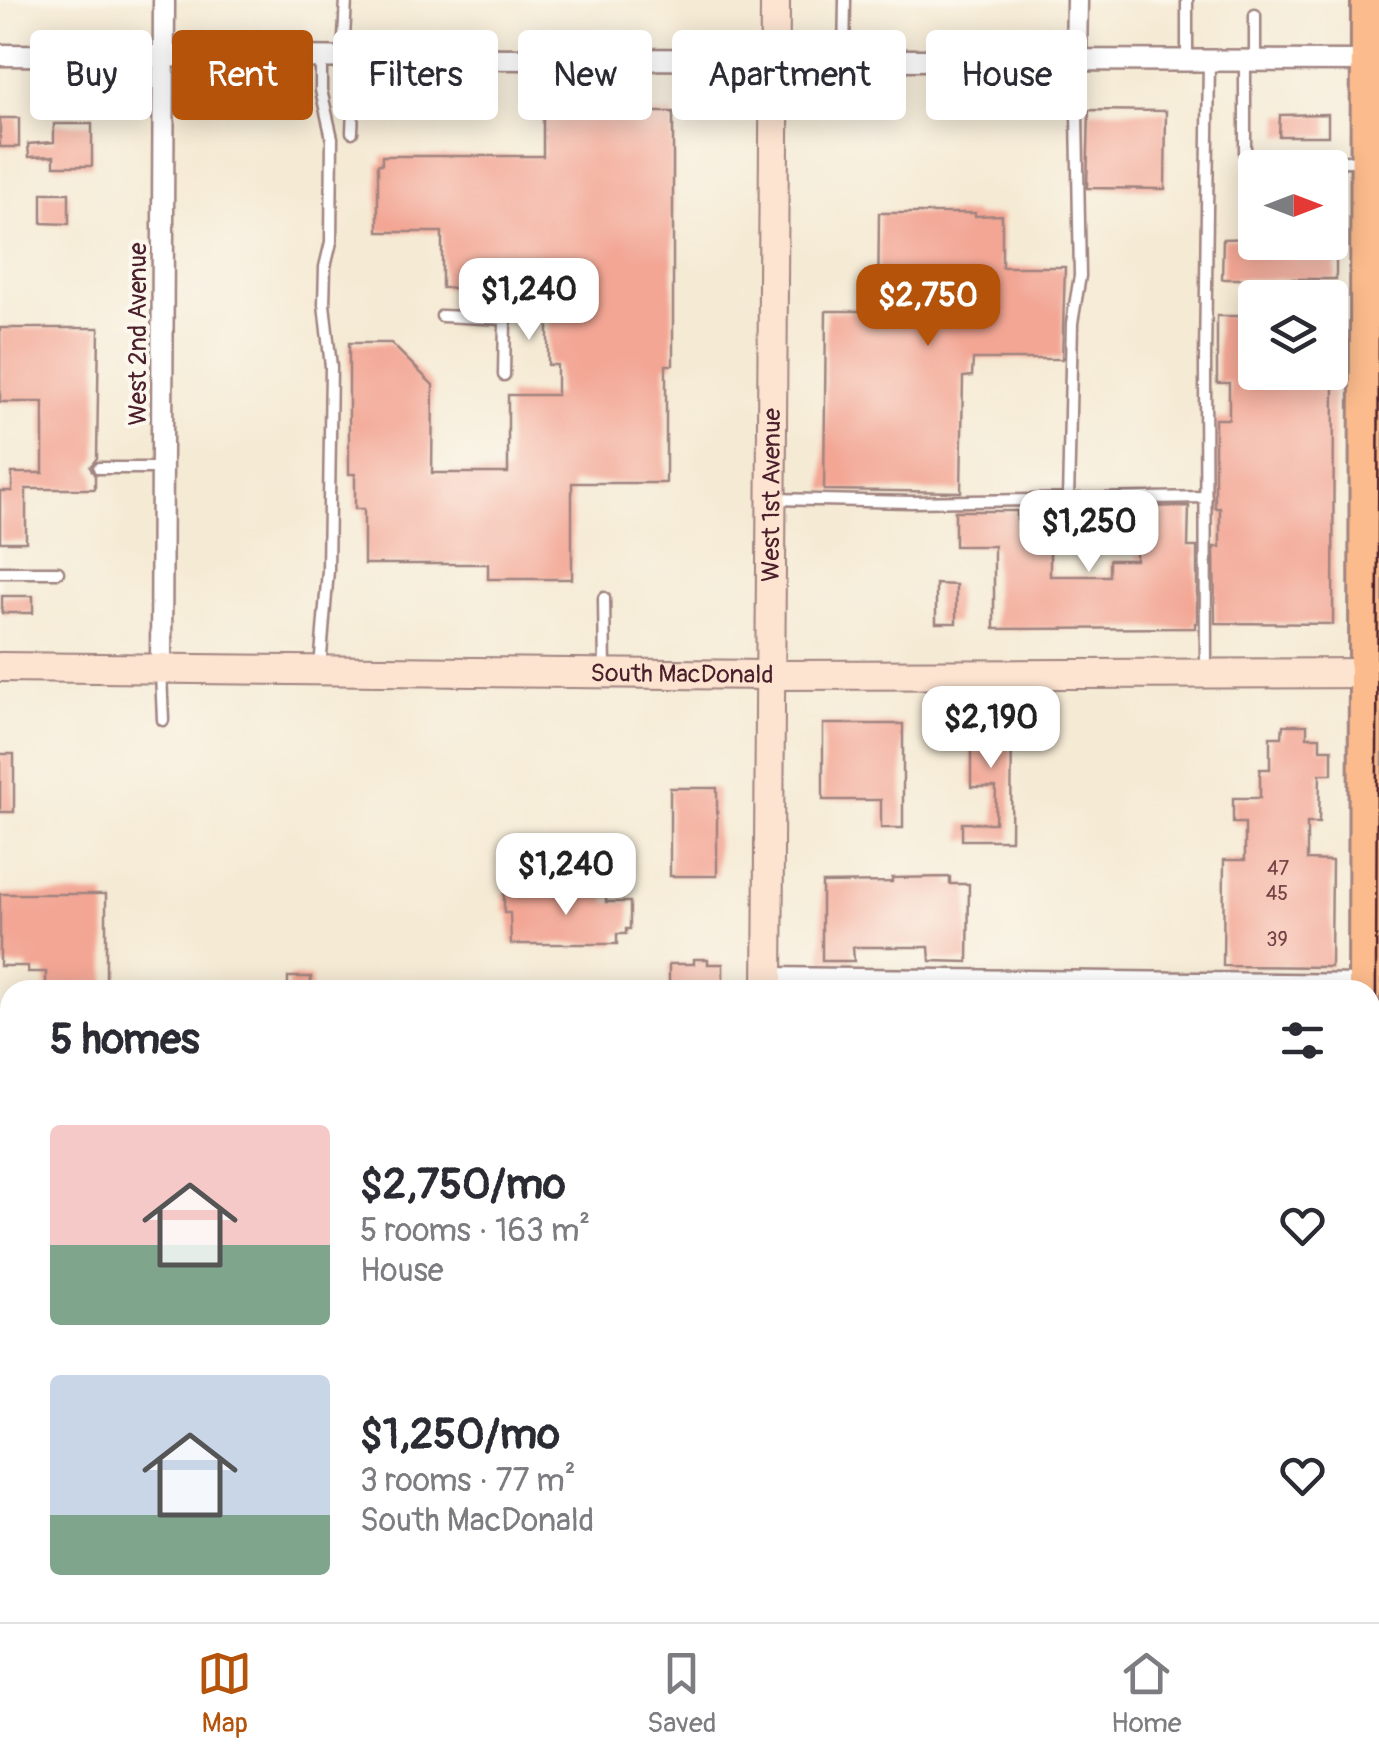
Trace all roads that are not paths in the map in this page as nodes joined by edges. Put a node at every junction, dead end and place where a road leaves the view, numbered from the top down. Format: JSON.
{"nodes":[{"id":1,"x":164,"y":0,"type":"edge"},
{"id":2,"x":346,"y":0,"type":"edge"},
{"id":3,"x":775,"y":0,"type":"edge"},
{"id":4,"x":844,"y":0,"type":"edge"},
{"id":5,"x":1077,"y":0,"type":"edge"},
{"id":6,"x":1187,"y":0,"type":"edge"},
{"id":7,"x":1368,"y":0,"type":"edge"},
{"id":8,"x":1255,"y":15,"type":"dead end"},
{"id":9,"x":348,"y":30,"type":"edge"},
{"id":10,"x":775,"y":30,"type":"edge"},
{"id":11,"x":844,"y":30,"type":"edge"},
{"id":12,"x":1076,"y":30,"type":"edge"},
{"id":13,"x":0,"y":55,"type":"edge"},
{"id":14,"x":164,"y":56,"type":"junction"},
{"id":15,"x":321,"y":57,"type":"junction"},
{"id":16,"x":333,"y":57,"type":"edge"},
{"id":17,"x":498,"y":58,"type":"edge"},
{"id":18,"x":672,"y":59,"type":"edge"},
{"id":19,"x":1087,"y":60,"type":"edge"},
{"id":20,"x":1186,"y":60,"type":"junction"},
{"id":21,"x":1209,"y":60,"type":"junction"},
{"id":22,"x":1250,"y":60,"type":"junction"},
{"id":23,"x":1373,"y":61,"type":"edge"},
{"id":24,"x":352,"y":120,"type":"edge"},
{"id":25,"x":774,"y":120,"type":"edge"},
{"id":26,"x":1077,"y":120,"type":"edge"},
{"id":27,"x":352,"y":132,"type":"dead end"},
{"id":28,"x":1367,"y":162,"type":"junction"},
{"id":29,"x":442,"y":316,"type":"dead end"},
{"id":30,"x":504,"y":375,"type":"dead end"},
{"id":31,"x":99,"y":468,"type":"dead end"},
{"id":32,"x":162,"y":468,"type":"junction"},
{"id":33,"x":1206,"y":497,"type":"junction"},
{"id":34,"x":770,"y":498,"type":"junction"},
{"id":35,"x":1068,"y":501,"type":"junction"},
{"id":36,"x":0,"y":572,"type":"edge"},
{"id":37,"x":58,"y":572,"type":"dead end"},
{"id":38,"x":604,"y":598,"type":"dead end"},
{"id":39,"x":0,"y":667,"type":"edge"},
{"id":40,"x":161,"y":667,"type":"junction"},
{"id":41,"x":320,"y":670,"type":"junction"},
{"id":42,"x":605,"y":673,"type":"junction"},
{"id":43,"x":1206,"y":674,"type":"junction"},
{"id":44,"x":1373,"y":674,"type":"edge"},
{"id":45,"x":769,"y":675,"type":"junction"},
{"id":46,"x":163,"y":720,"type":"dead end"},
{"id":47,"x":768,"y":980,"type":"edge"},
{"id":48,"x":1365,"y":980,"type":"edge"}],
"edges":[{"from":1,"to":14,"type":"street","name":"West 2nd Avenue"},
{"from":2,"to":9,"type":"lane"},
{"from":3,"to":10,"type":"street","name":"West 1st Avenue"},
{"from":4,"to":11,"type":"lane"},
{"from":5,"to":12,"type":"street"},
{"from":6,"to":20,"type":"lane"},
{"from":7,"to":23,"type":"main road"},
{"from":8,"to":22,"type":"lane"},
{"from":13,"to":14,"type":"street"},
{"from":14,"to":15,"type":"street"},
{"from":14,"to":32,"type":"street","name":"West 2nd Avenue"},
{"from":15,"to":16,"type":"street"},
{"from":15,"to":41,"type":"lane"},
{"from":17,"to":18,"type":"street"},
{"from":19,"to":20,"type":"street"},
{"from":20,"to":21,"type":"street"},
{"from":21,"to":22,"type":"street"},
{"from":21,"to":33,"type":"lane"},
{"from":22,"to":23,"type":"street"},
{"from":22,"to":28,"type":"lane"},
{"from":23,"to":28,"type":"main road"},
{"from":24,"to":27,"type":"lane"},
{"from":25,"to":34,"type":"street","name":"West 1st Avenue"},
{"from":26,"to":35,"type":"lane"},
{"from":28,"to":44,"type":"main road"},
{"from":29,"to":30,"type":"lane"},
{"from":31,"to":32,"type":"lane"},
{"from":32,"to":40,"type":"street","name":"West 2nd Avenue"},
{"from":33,"to":35,"type":"lane"},
{"from":33,"to":43,"type":"lane"},
{"from":34,"to":35,"type":"lane"},
{"from":34,"to":45,"type":"street","name":"West 1st Avenue"},
{"from":36,"to":37,"type":"lane"},
{"from":38,"to":42,"type":"lane"},
{"from":39,"to":40,"type":"street","name":"South MacDonald"},
{"from":40,"to":41,"type":"street","name":"South MacDonald"},
{"from":40,"to":46,"type":"lane"},
{"from":41,"to":42,"type":"street","name":"South MacDonald"},
{"from":42,"to":45,"type":"street","name":"South MacDonald"},
{"from":43,"to":44,"type":"street","name":"South MacDonald"},
{"from":43,"to":45,"type":"street","name":"South MacDonald"},
{"from":44,"to":48,"type":"main road"},
{"from":45,"to":47,"type":"street","name":"West 1st Avenue"}]}
